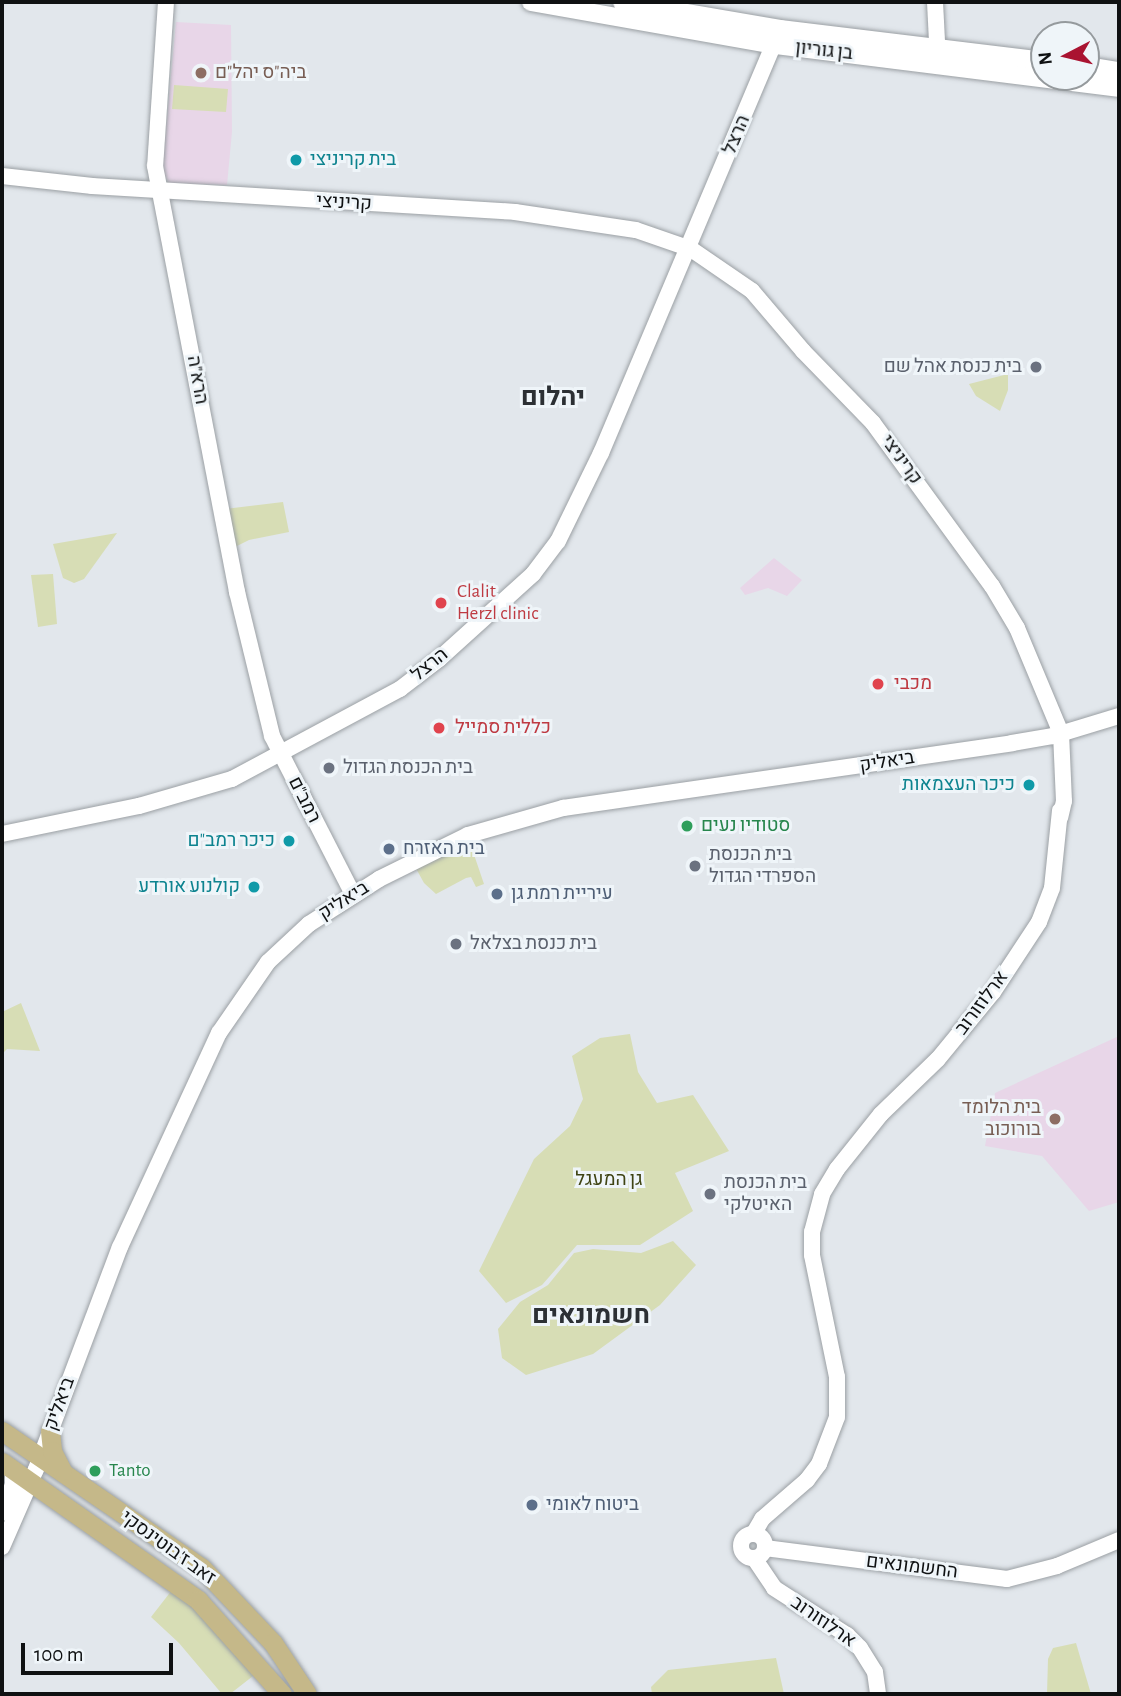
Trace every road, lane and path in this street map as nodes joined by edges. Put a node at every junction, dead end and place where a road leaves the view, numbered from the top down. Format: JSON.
{"nodes":[{"id":1,"x":166,"y":2,"type":"edge"},
{"id":2,"x":531,"y":2,"type":"edge"},
{"id":3,"x":622,"y":2,"type":"edge"},
{"id":4,"x":935,"y":2,"type":"edge"},
{"id":5,"x":778,"y":37,"type":"junction"},
{"id":6,"x":938,"y":55,"type":"junction"},
{"id":7,"x":1030,"y":60,"type":"edge"},
{"id":8,"x":1100,"y":68,"type":"edge"},
{"id":9,"x":1119,"y":71,"type":"edge"},
{"id":10,"x":1119,"y":88,"type":"edge"},
{"id":11,"x":2,"y":176,"type":"edge"},
{"id":12,"x":161,"y":190,"type":"junction"},
{"id":13,"x":689,"y":248,"type":"junction"},
{"id":14,"x":1119,"y":709,"type":"edge"},
{"id":15,"x":1119,"y":716,"type":"edge"},
{"id":16,"x":1057,"y":735,"type":"junction"},
{"id":17,"x":272,"y":757,"type":"junction"},
{"id":18,"x":2,"y":834,"type":"edge"},
{"id":19,"x":349,"y":896,"type":"junction"},
{"id":20,"x":2,"y":1431,"type":"edge"},
{"id":21,"x":50,"y":1431,"type":"junction"},
{"id":22,"x":40,"y":1458,"type":"junction"},
{"id":23,"x":7,"y":1465,"type":"edge"},
{"id":24,"x":67,"y":1477,"type":"junction"},
{"id":25,"x":30,"y":1482,"type":"junction"},
{"id":26,"x":2,"y":1513,"type":"edge"},
{"id":27,"x":754,"y":1533,"type":"junction"},
{"id":28,"x":1119,"y":1540,"type":"edge"},
{"id":29,"x":2,"y":1547,"type":"edge"},
{"id":30,"x":759,"y":1553,"type":"junction"},
{"id":31,"x":282,"y":1694,"type":"edge"},
{"id":32,"x":307,"y":1694,"type":"edge"},
{"id":33,"x":878,"y":1694,"type":"edge"}],
"edges":[{"from":1,"to":12,"type":"street","name":"הרא\"ה"},
{"from":2,"to":5,"type":"main road","name":"בן גוריון"},
{"from":3,"to":5,"type":"main road","name":"בן גוריון"},
{"from":4,"to":6,"type":"street"},
{"from":5,"to":6,"type":"main road","name":"בן גוריון"},
{"from":5,"to":13,"type":"street","name":"הרצל"},
{"from":6,"to":7,"type":"main road","name":"בן גוריון"},
{"from":6,"to":10,"type":"main road","name":"בן גוריון"},
{"from":8,"to":9,"type":"main road"},
{"from":11,"to":12,"type":"street","name":"קריניצי"},
{"from":12,"to":13,"type":"street","name":"קריניצי"},
{"from":12,"to":17,"type":"street","name":"הרא\"ה"},
{"from":13,"to":16,"type":"street","name":"קריניצי"},
{"from":13,"to":17,"type":"street","name":"הרצל"},
{"from":14,"to":16,"type":"street","name":"ביאליק"},
{"from":15,"to":16,"type":"street","name":"ביאליק"},
{"from":16,"to":19,"type":"street","name":"ביאליק"},
{"from":16,"to":27,"type":"street","name":"ארלוזורוב"},
{"from":17,"to":18,"type":"street","name":"הרצל"},
{"from":17,"to":19,"type":"street","name":"רמב\"ם"},
{"from":19,"to":21,"type":"street","name":"ביאליק"},
{"from":20,"to":22,"type":"main road","name":"זאב ז'בוטינסקי"},
{"from":21,"to":22,"type":"street","name":"ביאליק"},
{"from":21,"to":24,"type":"main road"},
{"from":22,"to":24,"type":"main road","name":"זאב ז'בוטינסקי"},
{"from":22,"to":25,"type":"street","name":"ביאליק"},
{"from":23,"to":25,"type":"main road","name":"זאב ז'בוטינסקי"},
{"from":23,"to":26,"type":"street"},
{"from":24,"to":32,"type":"main road","name":"זאב ז'בוטינסקי"},
{"from":25,"to":29,"type":"street","name":"ביאליק"},
{"from":25,"to":31,"type":"main road","name":"זאב ז'בוטינסקי"},
{"from":27,"to":30,"type":"street"},
{"from":27,"to":30,"type":"street"},
{"from":28,"to":30,"type":"street","name":"החשמונאים"},
{"from":30,"to":33,"type":"street","name":"ארלוזורוב"}]}
